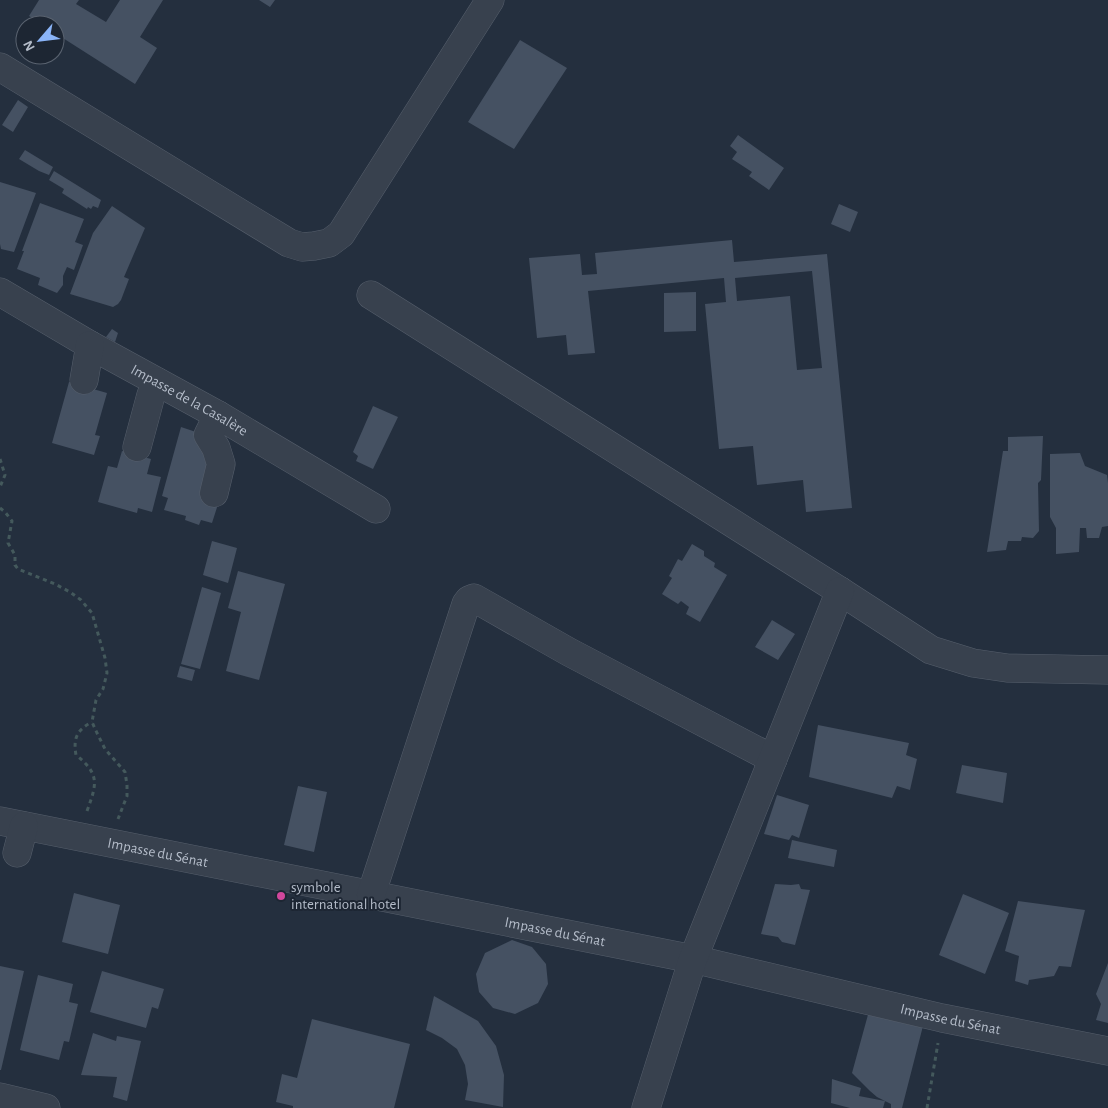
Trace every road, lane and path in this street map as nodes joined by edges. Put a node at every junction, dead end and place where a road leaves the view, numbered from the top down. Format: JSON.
{"nodes":[{"id":1,"x":490,"y":0,"type":"edge"},
{"id":2,"x":0,"y":67,"type":"edge"},
{"id":3,"x":0,"y":292,"type":"edge"},
{"id":4,"x":371,"y":295,"type":"dead end"},
{"id":5,"x":90,"y":345,"type":"junction"},
{"id":6,"x":84,"y":380,"type":"dead end"},
{"id":7,"x":157,"y":382,"type":"junction"},
{"id":8,"x":218,"y":415,"type":"junction"},
{"id":9,"x":137,"y":448,"type":"dead end"},
{"id":10,"x":0,"y":459,"type":"edge"},
{"id":11,"x":0,"y":487,"type":"edge"},
{"id":12,"x":214,"y":493,"type":"dead end"},
{"id":13,"x":0,"y":508,"type":"edge"},
{"id":14,"x":376,"y":509,"type":"dead end"},
{"id":15,"x":840,"y":590,"type":"junction"},
{"id":16,"x":1108,"y":670,"type":"edge"},
{"id":17,"x":92,"y":722,"type":"junction"},
{"id":18,"x":773,"y":759,"type":"junction"},
{"id":19,"x":12,"y":824,"type":"edge"},
{"id":20,"x":74,"y":836,"type":"junction"},
{"id":21,"x":110,"y":843,"type":"junction"},
{"id":22,"x":17,"y":853,"type":"dead end"},
{"id":23,"x":371,"y":895,"type":"junction"},
{"id":24,"x":693,"y":959,"type":"junction"},
{"id":25,"x":942,"y":1018,"type":"junction"},
{"id":26,"x":1108,"y":1051,"type":"edge"},
{"id":27,"x":0,"y":1097,"type":"edge"},
{"id":28,"x":46,"y":1108,"type":"edge"},
{"id":29,"x":646,"y":1108,"type":"edge"},
{"id":30,"x":928,"y":1108,"type":"edge"}],
"edges":[{"from":1,"to":2,"type":"street"},
{"from":3,"to":5,"type":"street","name":"Impasse de la Casalère"},
{"from":4,"to":15,"type":"street"},
{"from":5,"to":6,"type":"street"},
{"from":5,"to":7,"type":"street","name":"Impasse de la Casalère"},
{"from":7,"to":8,"type":"street","name":"Impasse de la Casalère"},
{"from":7,"to":9,"type":"street"},
{"from":8,"to":12,"type":"street"},
{"from":8,"to":14,"type":"street","name":"Impasse de la Casalère"},
{"from":10,"to":11,"type":"path"},
{"from":13,"to":17,"type":"path"},
{"from":15,"to":16,"type":"street"},
{"from":15,"to":18,"type":"street"},
{"from":17,"to":20,"type":"path"},
{"from":17,"to":21,"type":"path"},
{"from":18,"to":23,"type":"street"},
{"from":18,"to":24,"type":"street"},
{"from":19,"to":20,"type":"street","name":"Impasse du Sénat"},
{"from":19,"to":22,"type":"street"},
{"from":20,"to":21,"type":"street","name":"Impasse du Sénat"},
{"from":21,"to":23,"type":"street","name":"Impasse du Sénat"},
{"from":23,"to":24,"type":"street","name":"Impasse du Sénat"},
{"from":24,"to":25,"type":"street","name":"Impasse du Sénat"},
{"from":24,"to":29,"type":"street"},
{"from":25,"to":26,"type":"street","name":"Impasse du Sénat"},
{"from":25,"to":30,"type":"path"},
{"from":27,"to":28,"type":"street"}]}
